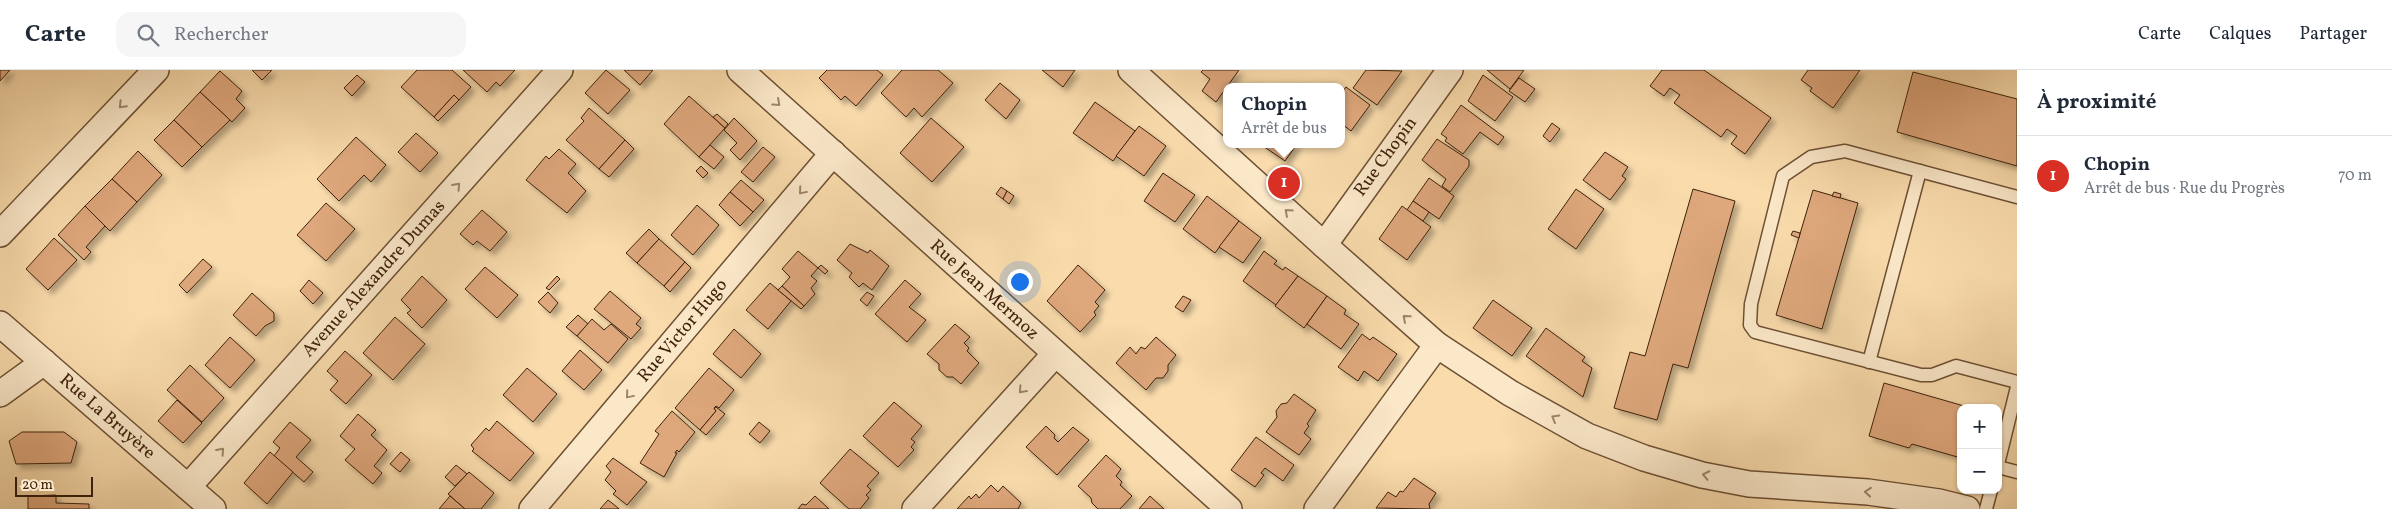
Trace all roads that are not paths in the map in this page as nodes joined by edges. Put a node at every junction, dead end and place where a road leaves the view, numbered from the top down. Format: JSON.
{"nodes":[{"id":1,"x":156,"y":70,"type":"edge"},
{"id":2,"x":560,"y":70,"type":"edge"},
{"id":3,"x":740,"y":70,"type":"edge"},
{"id":4,"x":1450,"y":70,"type":"edge"},
{"id":5,"x":1147,"y":75,"type":"edge"},
{"id":6,"x":1223,"y":148,"type":"edge"},
{"id":7,"x":1223,"y":148,"type":"edge"},
{"id":8,"x":833,"y":154,"type":"junction"},
{"id":9,"x":1920,"y":171,"type":"junction"},
{"id":10,"x":2017,"y":198,"type":"edge"},
{"id":11,"x":0,"y":234,"type":"edge"},
{"id":12,"x":1324,"y":245,"type":"junction"},
{"id":13,"x":0,"y":324,"type":"edge"},
{"id":14,"x":1438,"y":345,"type":"junction"},
{"id":15,"x":1055,"y":354,"type":"junction"},
{"id":16,"x":44,"y":362,"type":"junction"},
{"id":17,"x":1869,"y":362,"type":"junction"},
{"id":18,"x":2017,"y":382,"type":"edge"},
{"id":19,"x":2017,"y":387,"type":"edge"},
{"id":20,"x":0,"y":394,"type":"edge"},
{"id":21,"x":2002,"y":449,"type":"edge"},
{"id":22,"x":2002,"y":466,"type":"edge"},
{"id":23,"x":2017,"y":472,"type":"edge"},
{"id":24,"x":188,"y":487,"type":"junction"},
{"id":25,"x":1990,"y":494,"type":"edge"},
{"id":26,"x":213,"y":509,"type":"edge"},
{"id":27,"x":532,"y":509,"type":"edge"},
{"id":28,"x":914,"y":509,"type":"edge"},
{"id":29,"x":1230,"y":509,"type":"edge"},
{"id":30,"x":1316,"y":509,"type":"edge"},
{"id":31,"x":1967,"y":509,"type":"edge"},
{"id":32,"x":1986,"y":509,"type":"edge"}],
"edges":[{"from":1,"to":11,"type":"street","one_way":true},
{"from":24,"to":2,"type":"street","name":"Avenue Alexandre Dumas","one_way":true},
{"from":3,"to":8,"type":"street","name":"Rue Jean Mermoz","one_way":true},
{"from":4,"to":12,"type":"street","name":"Rue Chopin"},
{"from":7,"to":5,"type":"street","one_way":true},
{"from":12,"to":6,"type":"street","one_way":true},
{"from":8,"to":15,"type":"street","name":"Rue Jean Mermoz"},
{"from":8,"to":27,"type":"street","name":"Rue Victor Hugo","one_way":true},
{"from":9,"to":10,"type":"lane"},
{"from":9,"to":17,"type":"lane"},
{"from":9,"to":17,"type":"lane"},
{"from":14,"to":12,"type":"street","one_way":true},
{"from":13,"to":16,"type":"street","name":"Rue La Bruyère"},
{"from":14,"to":30,"type":"street"},
{"from":31,"to":14,"type":"street","one_way":true},
{"from":15,"to":28,"type":"street","one_way":true},
{"from":15,"to":29,"type":"street","name":"Rue Jean Mermoz"},
{"from":16,"to":20,"type":"street"},
{"from":16,"to":24,"type":"street","name":"Rue La Bruyère"},
{"from":17,"to":18,"type":"lane"},
{"from":19,"to":21,"type":"lane"},
{"from":22,"to":23,"type":"lane"},
{"from":24,"to":26,"type":"street","name":"Rue La Bruyère"},
{"from":25,"to":32,"type":"lane"}]}
